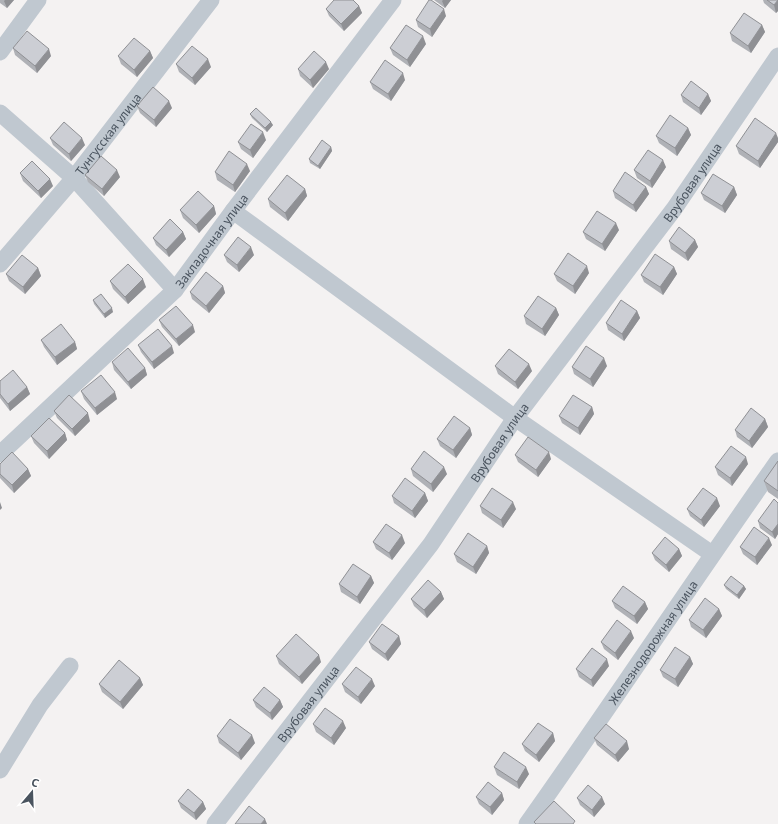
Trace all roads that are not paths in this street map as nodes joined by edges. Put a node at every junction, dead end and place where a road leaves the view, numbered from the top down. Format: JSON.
{"nodes":[{"id":1,"x":38,"y":0,"type":"edge"},
{"id":2,"x":210,"y":0,"type":"edge"},
{"id":3,"x":393,"y":0,"type":"edge"},
{"id":4,"x":0,"y":52,"type":"edge"},
{"id":5,"x":778,"y":56,"type":"edge"},
{"id":6,"x":0,"y":113,"type":"edge"},
{"id":7,"x":74,"y":178,"type":"junction"},
{"id":8,"x":233,"y":211,"type":"junction"},
{"id":9,"x":0,"y":264,"type":"edge"},
{"id":10,"x":175,"y":290,"type":"junction"},
{"id":11,"x":515,"y":418,"type":"junction"},
{"id":12,"x":0,"y":454,"type":"edge"},
{"id":13,"x":778,"y":461,"type":"edge"},
{"id":14,"x":712,"y":554,"type":"junction"},
{"id":15,"x":70,"y":666,"type":"dead end"},
{"id":16,"x":0,"y":770,"type":"edge"},
{"id":17,"x":215,"y":824,"type":"edge"},
{"id":18,"x":527,"y":824,"type":"edge"}],
"edges":[{"from":1,"to":4,"type":"street"},
{"from":2,"to":7,"type":"street","name":"Тунгусская улица"},
{"from":3,"to":8,"type":"street","name":"Закладочная улица"},
{"from":5,"to":11,"type":"street","name":"Врубовая улица"},
{"from":6,"to":7,"type":"street"},
{"from":7,"to":9,"type":"street","name":"Тунгусская улица"},
{"from":7,"to":10,"type":"street"},
{"from":8,"to":10,"type":"street","name":"Закладочная улица"},
{"from":8,"to":11,"type":"street"},
{"from":10,"to":12,"type":"street","name":"Закладочная улица"},
{"from":11,"to":14,"type":"street"},
{"from":11,"to":17,"type":"street","name":"Врубовая улица"},
{"from":13,"to":14,"type":"street","name":"Железнодорожная улица"},
{"from":14,"to":18,"type":"street","name":"Железнодорожная улица"},
{"from":15,"to":16,"type":"street"}]}
